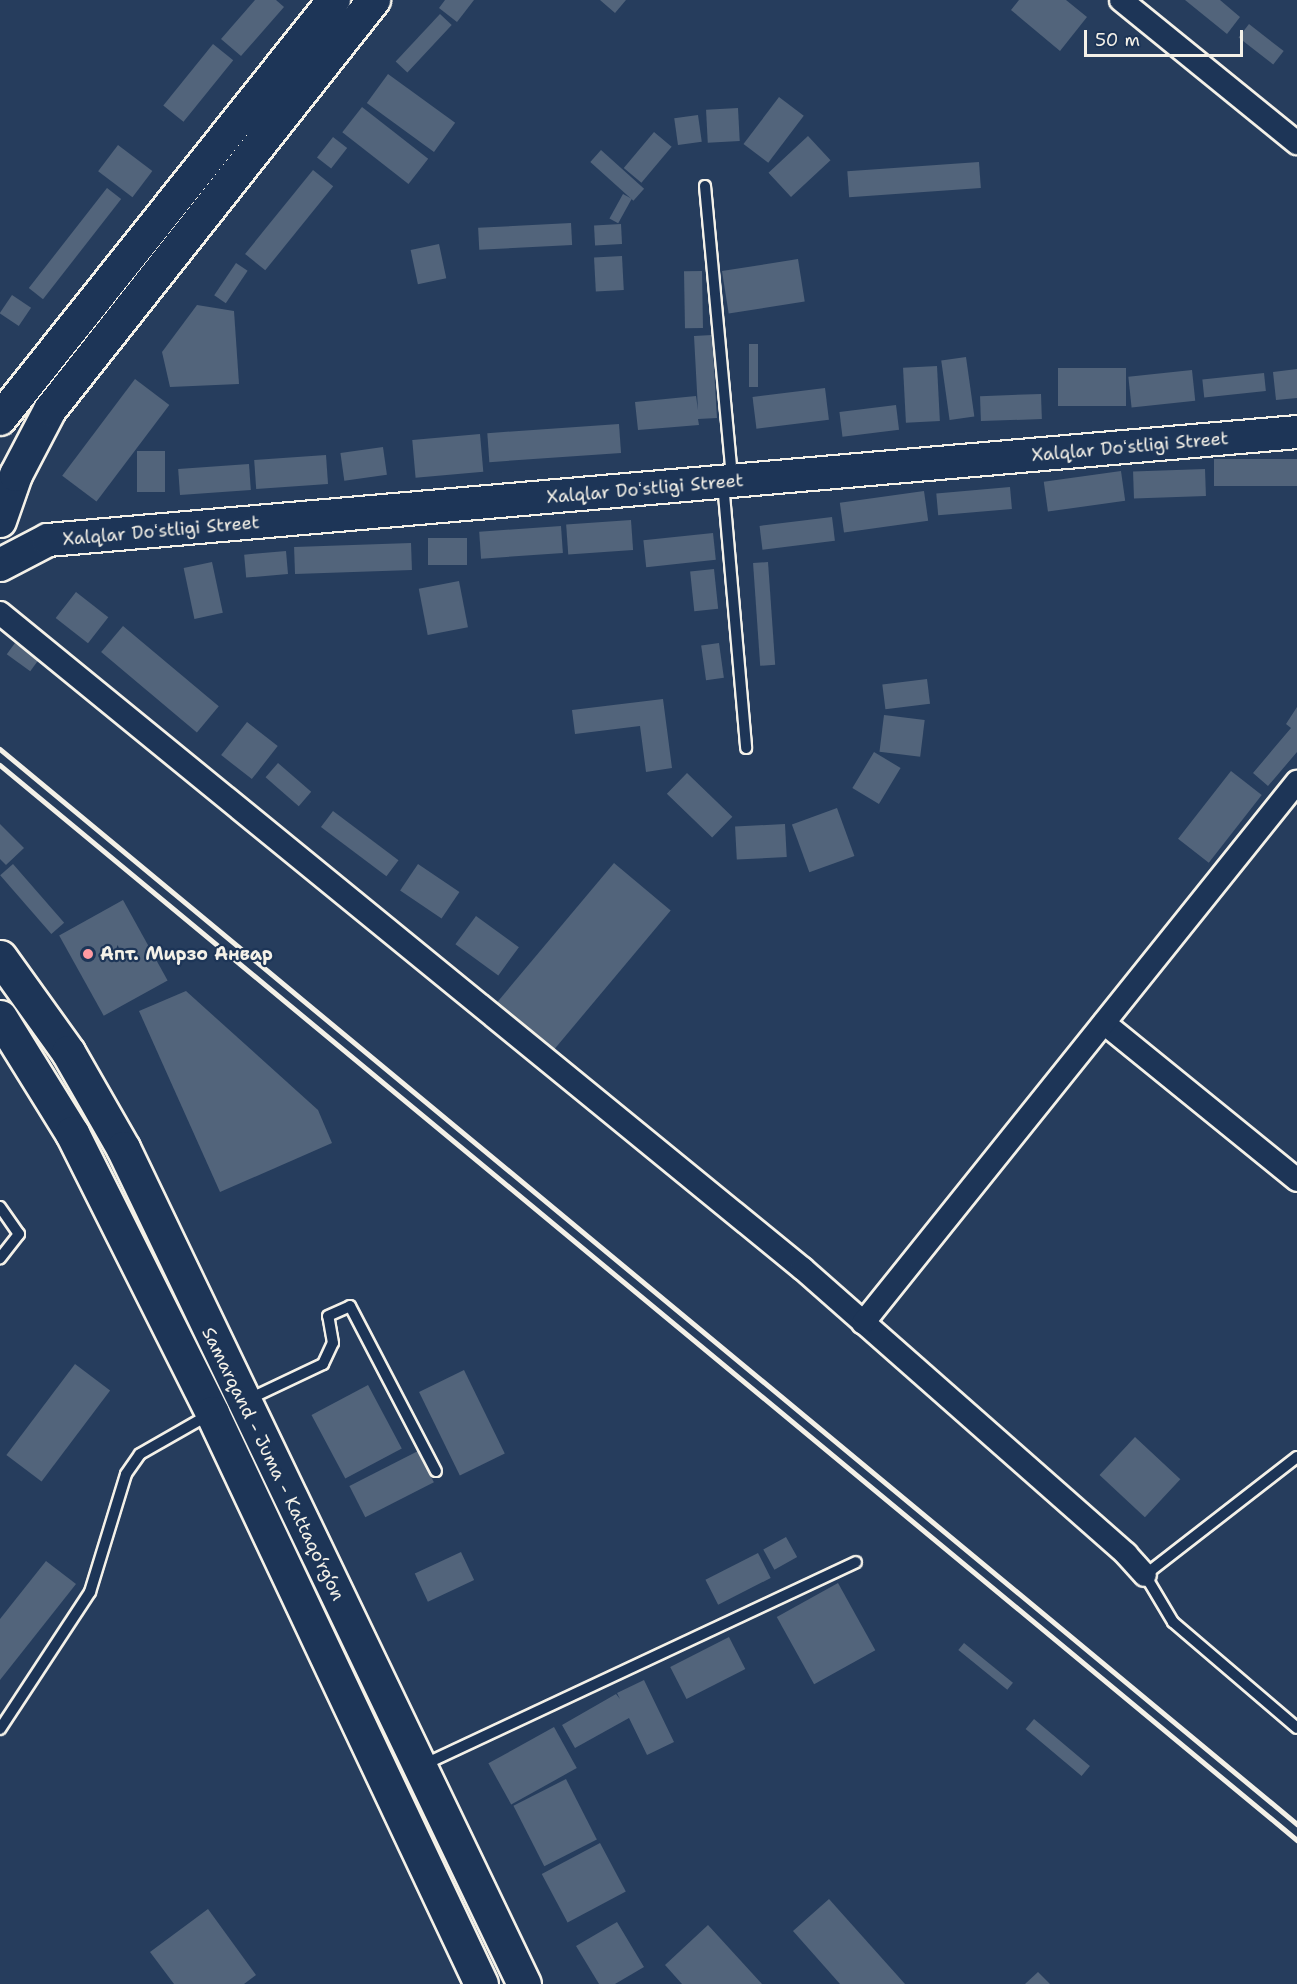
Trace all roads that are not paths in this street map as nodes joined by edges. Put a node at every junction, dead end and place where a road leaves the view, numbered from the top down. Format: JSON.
{"nodes":[{"id":1,"x":334,"y":0,"type":"edge"},
{"id":2,"x":374,"y":0,"type":"edge"},
{"id":3,"x":1130,"y":3,"type":"edge"},
{"id":4,"x":1297,"y":143,"type":"edge"},
{"id":5,"x":705,"y":186,"type":"dead end"},
{"id":6,"x":0,"y":419,"type":"edge"},
{"id":7,"x":1297,"y":432,"type":"edge"},
{"id":8,"x":728,"y":482,"type":"junction"},
{"id":9,"x":2,"y":508,"type":"edge"},
{"id":10,"x":17,"y":552,"type":"edge"},
{"id":11,"x":0,"y":613,"type":"edge"},
{"id":12,"x":746,"y":748,"type":"dead end"},
{"id":13,"x":1297,"y":782,"type":"edge"},
{"id":14,"x":0,"y":957,"type":"edge"},
{"id":15,"x":0,"y":1017,"type":"edge"},
{"id":16,"x":1104,"y":1023,"type":"junction"},
{"id":17,"x":1297,"y":1180,"type":"edge"},
{"id":18,"x":0,"y":1207,"type":"edge"},
{"id":19,"x":0,"y":1258,"type":"edge"},
{"id":20,"x":863,"y":1323,"type":"junction"},
{"id":21,"x":227,"y":1408,"type":"junction"},
{"id":22,"x":1297,"y":1457,"type":"edge"},
{"id":23,"x":436,"y":1472,"type":"dead end"},
{"id":24,"x":856,"y":1562,"type":"dead end"},
{"id":25,"x":1145,"y":1575,"type":"junction"},
{"id":26,"x":1297,"y":1728,"type":"edge"},
{"id":27,"x":0,"y":1729,"type":"edge"},
{"id":28,"x":420,"y":1766,"type":"junction"},
{"id":29,"x":464,"y":1856,"type":"junction"},
{"id":30,"x":429,"y":1871,"type":"junction"},
{"id":31,"x":481,"y":1984,"type":"edge"},
{"id":32,"x":524,"y":1984,"type":"edge"}],
"edges":[{"from":1,"to":6,"type":"main road"},
{"from":2,"to":9,"type":"main road"},
{"from":3,"to":4,"type":"street"},
{"from":5,"to":8,"type":"lane"},
{"from":7,"to":8,"type":"main road","name":"Xalqlar Doʻstligi Street"},
{"from":8,"to":10,"type":"main road","name":"Xalqlar Doʻstligi Street"},
{"from":8,"to":12,"type":"lane"},
{"from":9,"to":10,"type":"main road"},
{"from":11,"to":20,"type":"street"},
{"from":13,"to":16,"type":"street"},
{"from":14,"to":21,"type":"main road","name":"Samarqand - Juma - Kattaqo‘rg‘on"},
{"from":15,"to":21,"type":"main road","name":"Samarqand - Juma - Kattaqo‘rg‘on"},
{"from":16,"to":17,"type":"street"},
{"from":16,"to":20,"type":"street"},
{"from":18,"to":19,"type":"lane"},
{"from":20,"to":25,"type":"street"},
{"from":21,"to":23,"type":"lane"},
{"from":21,"to":27,"type":"lane"},
{"from":21,"to":28,"type":"main road","name":"Samarqand - Juma - Kattaqo‘rg‘on"},
{"from":21,"to":30,"type":"main road","name":"Samarqand - Juma - Kattaqo‘rg‘on"},
{"from":22,"to":25,"type":"lane"},
{"from":24,"to":28,"type":"lane"},
{"from":25,"to":26,"type":"lane"},
{"from":28,"to":29,"type":"main road","name":"Samarqand - Juma - Kattaqo‘rg‘on"},
{"from":29,"to":30,"type":"main road"},
{"from":29,"to":32,"type":"main road","name":"Samarqand - Juma - Kattaqo‘rg‘on"},
{"from":30,"to":31,"type":"main road","name":"Samarqand - Juma - Kattaqo‘rg‘on"}]}
